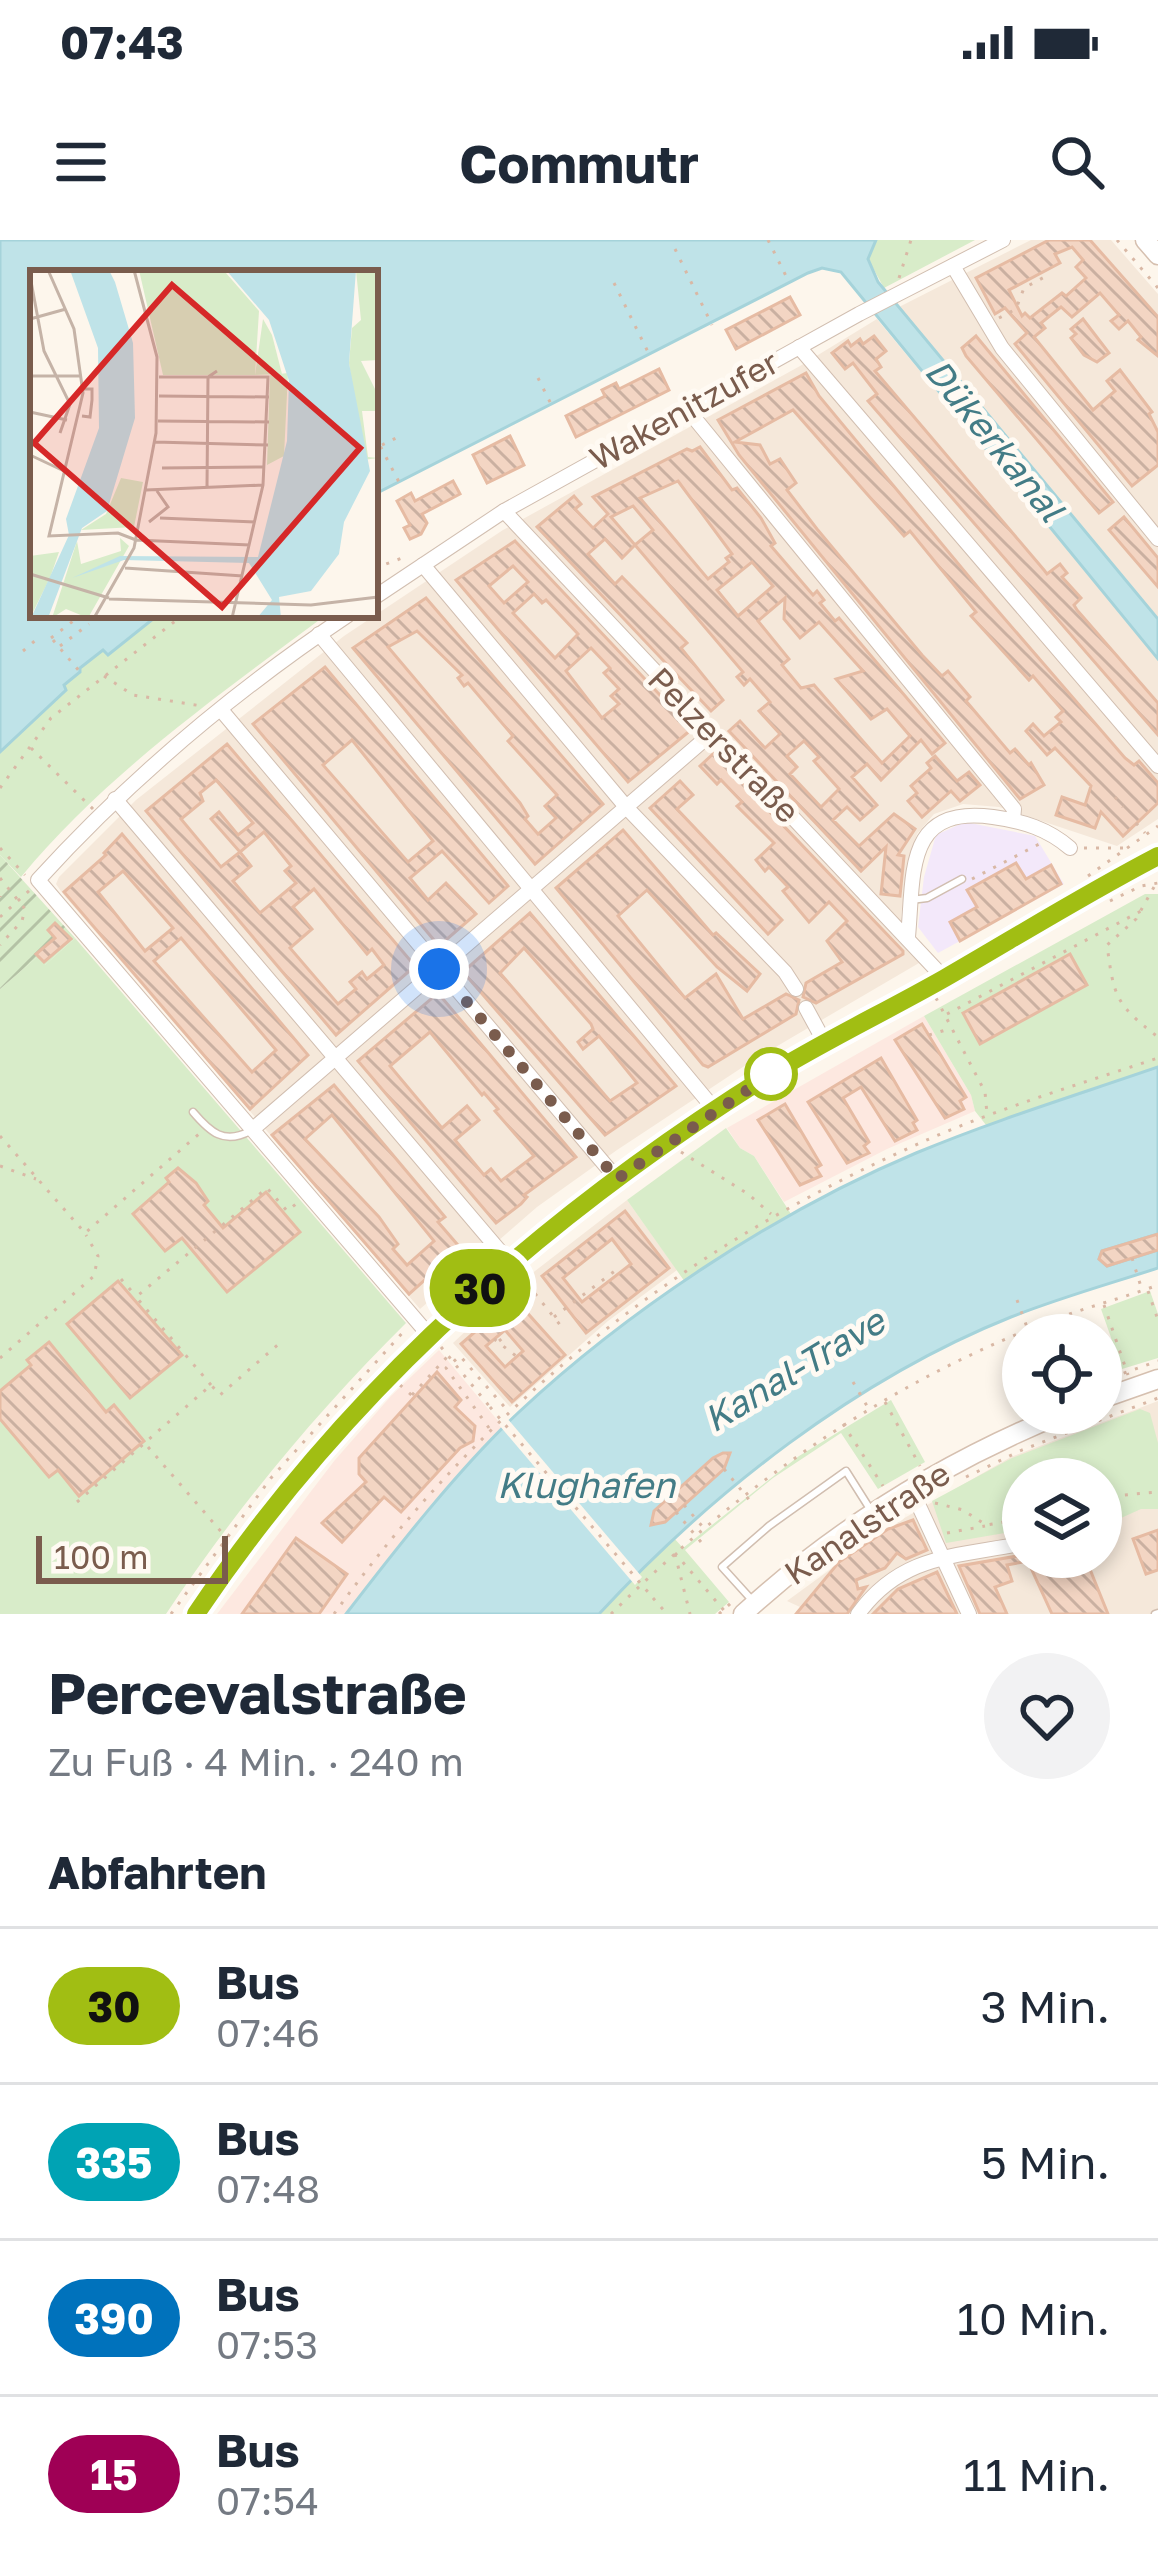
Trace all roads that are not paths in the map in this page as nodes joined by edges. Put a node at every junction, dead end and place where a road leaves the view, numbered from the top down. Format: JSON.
{"nodes":[{"id":1,"x":1003,"y":240,"type":"edge"},
{"id":2,"x":1145,"y":240,"type":"edge"},
{"id":3,"x":1158,"y":255,"type":"edge"},
{"id":4,"x":953,"y":266,"type":"junction"},
{"id":5,"x":799,"y":347,"type":"junction"},
{"id":6,"x":687,"y":409,"type":"junction"},
{"id":7,"x":504,"y":511,"type":"junction"},
{"id":8,"x":1158,"y":539,"type":"edge"},
{"id":9,"x":414,"y":564,"type":"junction"},
{"id":10,"x":378,"y":594,"type":"edge"},
{"id":11,"x":343,"y":618,"type":"edge"},
{"id":12,"x":319,"y":634,"type":"junction"},
{"id":13,"x":222,"y":710,"type":"junction"},
{"id":14,"x":712,"y":733,"type":"junction"},
{"id":15,"x":1158,"y":766,"type":"edge"},
{"id":16,"x":115,"y":799,"type":"junction"},
{"id":17,"x":627,"y":808,"type":"junction"},
{"id":18,"x":1013,"y":820,"type":"junction"},
{"id":19,"x":1070,"y":848,"type":"road end"},
{"id":20,"x":1158,"y":856,"type":"edge"},
{"id":21,"x":965,"y":880,"type":"road end"},
{"id":22,"x":532,"y":888,"type":"junction"},
{"id":23,"x":911,"y":900,"type":"junction"},
{"id":24,"x":908,"y":937,"type":"junction"},
{"id":25,"x":439,"y":969,"type":"junction"},
{"id":26,"x":944,"y":978,"type":"junction"},
{"id":27,"x":796,"y":989,"type":"dead end"},
{"id":28,"x":806,"y":1008,"type":"dead end"},
{"id":29,"x":825,"y":1043,"type":"junction"},
{"id":30,"x":334,"y":1059,"type":"junction"},
{"id":31,"x":715,"y":1111,"type":"junction"},
{"id":32,"x":193,"y":1112,"type":"dead end"},
{"id":33,"x":253,"y":1129,"type":"junction"},
{"id":34,"x":617,"y":1179,"type":"junction"},
{"id":35,"x":512,"y":1273,"type":"junction"},
{"id":36,"x":428,"y":1333,"type":"junction"},
{"id":37,"x":1158,"y":1379,"type":"edge"},
{"id":38,"x":1122,"y":1392,"type":"edge"},
{"id":39,"x":1017,"y":1434,"type":"edge"},
{"id":40,"x":916,"y":1498,"type":"junction"},
{"id":41,"x":872,"y":1512,"type":"junction"},
{"id":42,"x":1002,"y":1547,"type":"edge"},
{"id":43,"x":941,"y":1559,"type":"junction"},
{"id":44,"x":733,"y":1611,"type":"edge"},
{"id":45,"x":196,"y":1614,"type":"edge"},
{"id":46,"x":857,"y":1614,"type":"edge"},
{"id":47,"x":969,"y":1614,"type":"edge"}],
"edges":[{"from":1,"to":4,"type":"street","name":"Wakenitzufer"},
{"from":2,"to":3,"type":"main road"},
{"from":4,"to":5,"type":"street","name":"Wakenitzufer"},
{"from":4,"to":8,"type":"street"},
{"from":5,"to":6,"type":"street","name":"Wakenitzufer"},
{"from":5,"to":15,"type":"street"},
{"from":6,"to":7,"type":"street","name":"Wakenitzufer"},
{"from":6,"to":18,"type":"street"},
{"from":7,"to":9,"type":"street","name":"Wakenitzufer"},
{"from":7,"to":14,"type":"street","name":"Pelzerstraße"},
{"from":9,"to":10,"type":"street","name":"Wakenitzufer"},
{"from":9,"to":17,"type":"street"},
{"from":11,"to":12,"type":"street"},
{"from":12,"to":13,"type":"street"},
{"from":12,"to":22,"type":"street"},
{"from":13,"to":16,"type":"street"},
{"from":13,"to":25,"type":"street"},
{"from":14,"to":17,"type":"street"},
{"from":14,"to":24,"type":"street","name":"Pelzerstraße"},
{"from":16,"to":30,"type":"street"},
{"from":16,"to":33,"type":"street"},
{"from":17,"to":22,"type":"street"},
{"from":17,"to":27,"type":"street"},
{"from":18,"to":19,"type":"street"},
{"from":18,"to":23,"type":"street"},
{"from":20,"to":26,"type":"main road"},
{"from":21,"to":23,"type":"lane"},
{"from":22,"to":25,"type":"street"},
{"from":22,"to":31,"type":"street"},
{"from":23,"to":24,"type":"street"},
{"from":24,"to":26,"type":"street","name":"Pelzerstraße"},
{"from":25,"to":30,"type":"street"},
{"from":25,"to":34,"type":"street"},
{"from":26,"to":29,"type":"main road"},
{"from":28,"to":29,"type":"street"},
{"from":29,"to":31,"type":"main road"},
{"from":30,"to":33,"type":"street"},
{"from":30,"to":35,"type":"street"},
{"from":31,"to":34,"type":"main road"},
{"from":32,"to":33,"type":"lane"},
{"from":33,"to":36,"type":"street"},
{"from":34,"to":35,"type":"main road"},
{"from":35,"to":36,"type":"main road"},
{"from":36,"to":45,"type":"main road"},
{"from":37,"to":38,"type":"main road"},
{"from":39,"to":40,"type":"main road","name":"Kanalstraße"},
{"from":40,"to":41,"type":"main road","name":"Kanalstraße"},
{"from":40,"to":43,"type":"street"},
{"from":41,"to":44,"type":"main road","name":"Kanalstraße"},
{"from":41,"to":44,"type":"lane"},
{"from":42,"to":43,"type":"street"},
{"from":43,"to":46,"type":"street"},
{"from":43,"to":47,"type":"street"}]}
